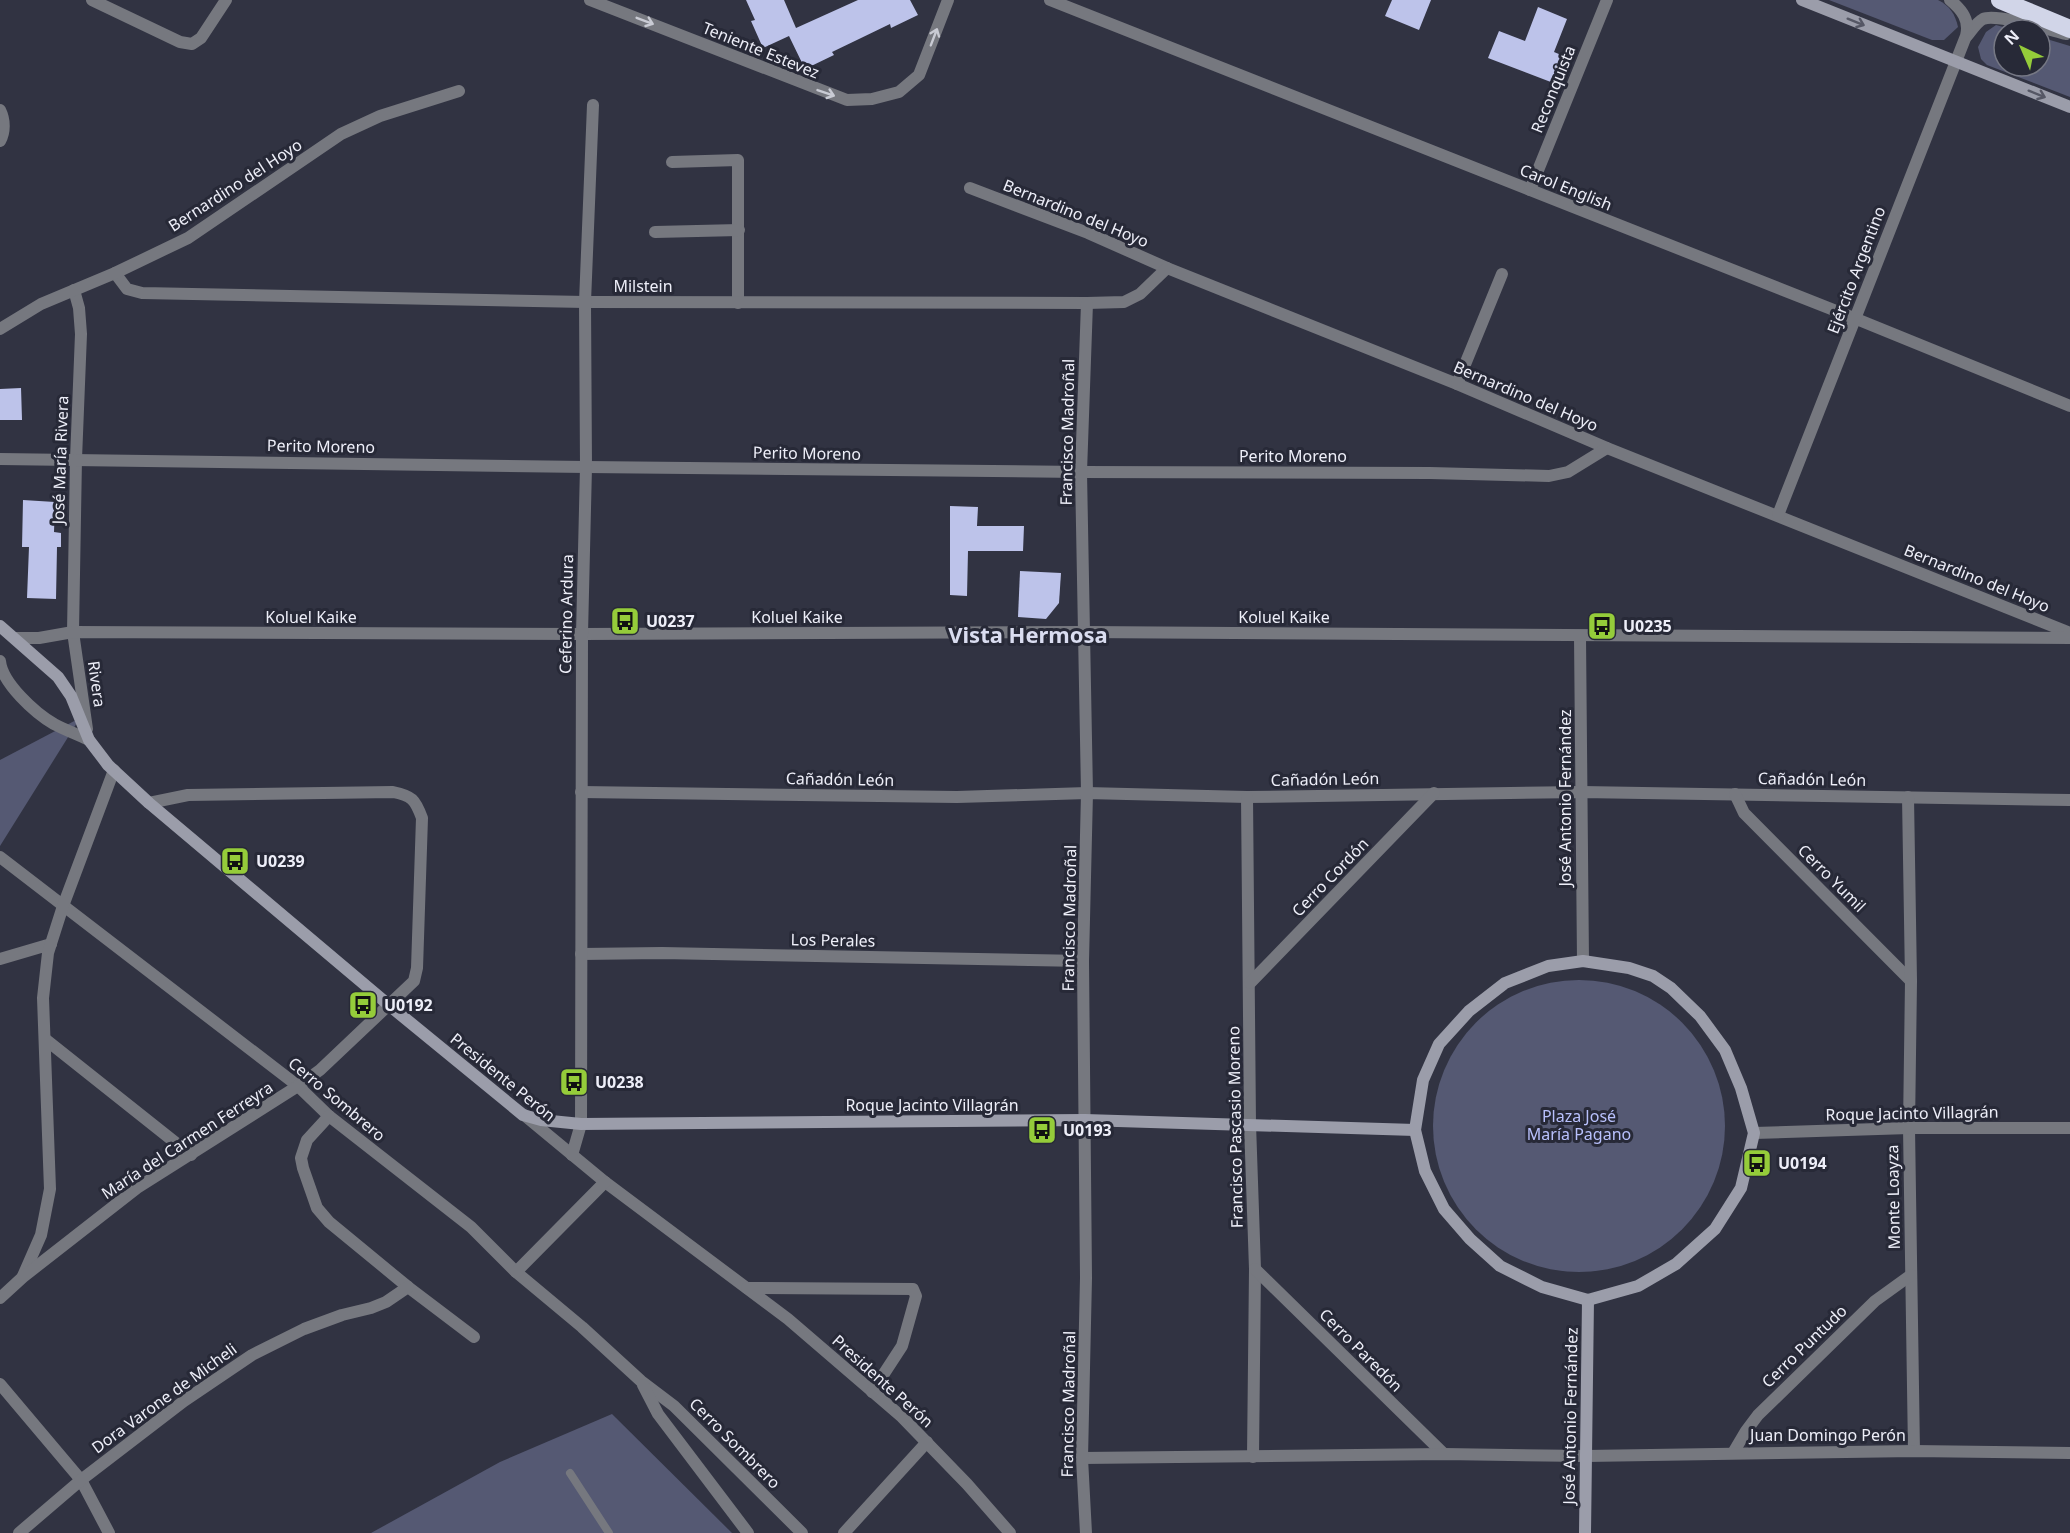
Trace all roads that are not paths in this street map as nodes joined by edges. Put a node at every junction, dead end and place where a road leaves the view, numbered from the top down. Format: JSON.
{"nodes":[{"id":1,"x":92,"y":0,"type":"edge"},
{"id":2,"x":226,"y":0,"type":"edge"},
{"id":3,"x":590,"y":0,"type":"edge"},
{"id":4,"x":948,"y":0,"type":"edge"},
{"id":5,"x":1050,"y":0,"type":"edge"},
{"id":6,"x":1607,"y":0,"type":"edge"},
{"id":7,"x":1802,"y":0,"type":"edge"},
{"id":8,"x":1950,"y":0,"type":"edge"},
{"id":9,"x":2000,"y":0,"type":"edge"},
{"id":10,"x":2070,"y":29,"type":"edge"},
{"id":11,"x":2070,"y":35,"type":"edge"},
{"id":12,"x":1966,"y":36,"type":"junction"},
{"id":13,"x":1956,"y":61,"type":"junction"},
{"id":14,"x":459,"y":91,"type":"dead end"},
{"id":15,"x":593,"y":105,"type":"dead end"},
{"id":16,"x":2070,"y":107,"type":"edge"},
{"id":17,"x":0,"y":110,"type":"edge"},
{"id":18,"x":0,"y":141,"type":"edge"},
{"id":19,"x":672,"y":162,"type":"dead end"},
{"id":20,"x":970,"y":188,"type":"dead end"},
{"id":21,"x":1530,"y":190,"type":"junction"},
{"id":22,"x":739,"y":230,"type":"junction"},
{"id":23,"x":655,"y":232,"type":"dead end"},
{"id":24,"x":1167,"y":268,"type":"junction"},
{"id":25,"x":115,"y":273,"type":"junction"},
{"id":26,"x":1502,"y":274,"type":"dead end"},
{"id":27,"x":74,"y":290,"type":"junction"},
{"id":28,"x":585,"y":302,"type":"junction"},
{"id":29,"x":738,"y":303,"type":"junction"},
{"id":30,"x":1087,"y":303,"type":"junction"},
{"id":31,"x":1854,"y":318,"type":"junction"},
{"id":32,"x":0,"y":329,"type":"edge"},
{"id":33,"x":1457,"y":384,"type":"junction"},
{"id":34,"x":2070,"y":406,"type":"edge"},
{"id":35,"x":1606,"y":448,"type":"junction"},
{"id":36,"x":0,"y":459,"type":"edge"},
{"id":37,"x":76,"y":459,"type":"junction"},
{"id":38,"x":586,"y":467,"type":"junction"},
{"id":39,"x":1081,"y":472,"type":"junction"},
{"id":40,"x":1778,"y":515,"type":"junction"},
{"id":41,"x":0,"y":626,"type":"edge"},
{"id":42,"x":1084,"y":632,"type":"junction"},
{"id":43,"x":73,"y":633,"type":"junction"},
{"id":44,"x":2070,"y":633,"type":"edge"},
{"id":45,"x":582,"y":634,"type":"junction"},
{"id":46,"x":1580,"y":636,"type":"junction"},
{"id":47,"x":15,"y":638,"type":"junction"},
{"id":48,"x":2070,"y":638,"type":"edge"},
{"id":49,"x":0,"y":661,"type":"edge"},
{"id":50,"x":4,"y":684,"type":"edge"},
{"id":51,"x":89,"y":740,"type":"junction"},
{"id":52,"x":114,"y":771,"type":"junction"},
{"id":53,"x":581,"y":792,"type":"junction"},
{"id":54,"x":1582,"y":792,"type":"junction"},
{"id":55,"x":1434,"y":793,"type":"junction"},
{"id":56,"x":1088,"y":794,"type":"junction"},
{"id":57,"x":1735,"y":794,"type":"junction"},
{"id":58,"x":1247,"y":797,"type":"junction"},
{"id":59,"x":1908,"y":798,"type":"junction"},
{"id":60,"x":2070,"y":800,"type":"edge"},
{"id":61,"x":150,"y":803,"type":"junction"},
{"id":62,"x":0,"y":857,"type":"edge"},
{"id":63,"x":63,"y":906,"type":"junction"},
{"id":64,"x":51,"y":944,"type":"junction"},
{"id":65,"x":581,"y":954,"type":"junction"},
{"id":66,"x":0,"y":959,"type":"edge"},
{"id":67,"x":1083,"y":961,"type":"junction"},
{"id":68,"x":1583,"y":961,"type":"junction"},
{"id":69,"x":1911,"y":981,"type":"junction"},
{"id":70,"x":1250,"y":983,"type":"junction"},
{"id":71,"x":390,"y":1005,"type":"junction"},
{"id":72,"x":45,"y":1039,"type":"junction"},
{"id":73,"x":298,"y":1086,"type":"junction"},
{"id":74,"x":523,"y":1114,"type":"junction"},
{"id":75,"x":329,"y":1116,"type":"junction"},
{"id":76,"x":1085,"y":1120,"type":"junction"},
{"id":77,"x":581,"y":1124,"type":"junction"},
{"id":78,"x":1250,"y":1124,"type":"junction"},
{"id":79,"x":1909,"y":1128,"type":"junction"},
{"id":80,"x":2070,"y":1128,"type":"edge"},
{"id":81,"x":1414,"y":1130,"type":"junction"},
{"id":82,"x":1754,"y":1133,"type":"junction"},
{"id":83,"x":191,"y":1155,"type":"junction"},
{"id":84,"x":572,"y":1155,"type":"junction"},
{"id":85,"x":605,"y":1182,"type":"junction"},
{"id":86,"x":1255,"y":1269,"type":"junction"},
{"id":87,"x":516,"y":1272,"type":"junction"},
{"id":88,"x":1911,"y":1275,"type":"junction"},
{"id":89,"x":23,"y":1277,"type":"junction"},
{"id":90,"x":408,"y":1287,"type":"junction"},
{"id":91,"x":747,"y":1288,"type":"junction"},
{"id":92,"x":0,"y":1298,"type":"edge"},
{"id":93,"x":1588,"y":1299,"type":"junction"},
{"id":94,"x":474,"y":1337,"type":"dead end"},
{"id":95,"x":641,"y":1381,"type":"junction"},
{"id":96,"x":0,"y":1384,"type":"edge"},
{"id":97,"x":872,"y":1392,"type":"junction"},
{"id":98,"x":927,"y":1442,"type":"junction"},
{"id":99,"x":1914,"y":1451,"type":"junction"},
{"id":100,"x":1733,"y":1453,"type":"junction"},
{"id":101,"x":2070,"y":1453,"type":"edge"},
{"id":102,"x":1444,"y":1454,"type":"junction"},
{"id":103,"x":1586,"y":1456,"type":"junction"},
{"id":104,"x":1253,"y":1457,"type":"junction"},
{"id":105,"x":1082,"y":1458,"type":"junction"},
{"id":106,"x":570,"y":1473,"type":"dead end"},
{"id":107,"x":81,"y":1480,"type":"junction"},
{"id":108,"x":19,"y":1533,"type":"edge"},
{"id":109,"x":109,"y":1533,"type":"edge"},
{"id":110,"x":609,"y":1533,"type":"edge"},
{"id":111,"x":748,"y":1533,"type":"edge"},
{"id":112,"x":802,"y":1533,"type":"edge"},
{"id":113,"x":844,"y":1533,"type":"edge"},
{"id":114,"x":1010,"y":1533,"type":"edge"},
{"id":115,"x":1086,"y":1533,"type":"edge"},
{"id":116,"x":1585,"y":1533,"type":"edge"}],
"edges":[{"from":1,"to":2,"type":"street"},
{"from":3,"to":4,"type":"street","name":"Teniente Estevez","one_way":true},
{"from":5,"to":21,"type":"street","name":"Carol English"},
{"from":6,"to":21,"type":"street","name":"Reconquista"},
{"from":7,"to":13,"type":"street","one_way":true},
{"from":8,"to":12,"type":"street"},
{"from":9,"to":10,"type":"highway"},
{"from":11,"to":12,"type":"street","name":"Ejército Argentino"},
{"from":12,"to":13,"type":"street","name":"Ejército Argentino"},
{"from":13,"to":16,"type":"street","one_way":true},
{"from":13,"to":31,"type":"street","name":"Ejército Argentino"},
{"from":14,"to":25,"type":"street","name":"Bernardino del Hoyo"},
{"from":15,"to":28,"type":"street","name":"Ceferino Ardura"},
{"from":17,"to":18,"type":"street"},
{"from":19,"to":22,"type":"street"},
{"from":20,"to":24,"type":"street","name":"Bernardino del Hoyo"},
{"from":21,"to":31,"type":"street","name":"Carol English"},
{"from":22,"to":23,"type":"street"},
{"from":22,"to":29,"type":"street"},
{"from":24,"to":30,"type":"street","name":"Milstein"},
{"from":24,"to":33,"type":"street","name":"Bernardino del Hoyo"},
{"from":25,"to":27,"type":"street","name":"Bernardino del Hoyo"},
{"from":25,"to":28,"type":"street","name":"Milstein"},
{"from":26,"to":33,"type":"street"},
{"from":27,"to":32,"type":"street","name":"Bernardino del Hoyo"},
{"from":27,"to":37,"type":"street","name":"José María Rivera"},
{"from":28,"to":29,"type":"street","name":"Milstein"},
{"from":28,"to":38,"type":"street","name":"Ceferino Ardura"},
{"from":29,"to":30,"type":"street","name":"Milstein"},
{"from":30,"to":39,"type":"street","name":"Francisco Madroñal"},
{"from":31,"to":34,"type":"street","name":"Carol English"},
{"from":31,"to":40,"type":"street","name":"Ejército Argentino"},
{"from":33,"to":35,"type":"street","name":"Bernardino del Hoyo"},
{"from":35,"to":39,"type":"street","name":"Perito Moreno"},
{"from":35,"to":40,"type":"street","name":"Bernardino del Hoyo"},
{"from":36,"to":37,"type":"street","name":"Perito Moreno"},
{"from":37,"to":38,"type":"street","name":"Perito Moreno"},
{"from":37,"to":43,"type":"street","name":"José María Rivera"},
{"from":38,"to":39,"type":"street","name":"Perito Moreno"},
{"from":38,"to":45,"type":"street","name":"Ceferino Ardura"},
{"from":39,"to":42,"type":"street","name":"Francisco Madroñal"},
{"from":40,"to":44,"type":"street","name":"Bernardino del Hoyo"},
{"from":41,"to":47,"type":"street","name":"Presidente Perón"},
{"from":42,"to":45,"type":"street","name":"Koluel Kaike"},
{"from":42,"to":46,"type":"street","name":"Koluel Kaike"},
{"from":42,"to":56,"type":"street","name":"Francisco Madroñal"},
{"from":43,"to":45,"type":"street","name":"Koluel Kaike"},
{"from":43,"to":47,"type":"street","name":"Koluel Kaike"},
{"from":43,"to":51,"type":"street","name":"Rivera"},
{"from":45,"to":53,"type":"street","name":"Ceferino Ardura"},
{"from":46,"to":48,"type":"street","name":"Koluel Kaike"},
{"from":46,"to":54,"type":"street","name":"José Antonio Fernández"},
{"from":47,"to":51,"type":"street","name":"Presidente Perón"},
{"from":49,"to":50,"type":"street"},
{"from":50,"to":51,"type":"street"},
{"from":51,"to":52,"type":"street","name":"Presidente Perón"},
{"from":52,"to":61,"type":"street","name":"Presidente Perón"},
{"from":52,"to":63,"type":"street"},
{"from":53,"to":56,"type":"street","name":"Cañadón León"},
{"from":53,"to":65,"type":"street","name":"Ceferino Ardura"},
{"from":54,"to":55,"type":"street","name":"Cañadón León"},
{"from":54,"to":57,"type":"street","name":"Cañadón León"},
{"from":54,"to":68,"type":"street","name":"José Antonio Fernández"},
{"from":55,"to":58,"type":"street","name":"Cañadón León"},
{"from":55,"to":70,"type":"street","name":"Cerro Cordón"},
{"from":56,"to":58,"type":"street","name":"Cañadón León"},
{"from":56,"to":67,"type":"street","name":"Francisco Madroñal"},
{"from":57,"to":59,"type":"street","name":"Cañadón León"},
{"from":57,"to":69,"type":"street","name":"Cerro Yumil"},
{"from":58,"to":70,"type":"street","name":"Francisco Pascasio Moreno"},
{"from":59,"to":60,"type":"street","name":"Cañadón León"},
{"from":59,"to":69,"type":"street","name":"Monte Loayza"},
{"from":61,"to":71,"type":"street","name":"Presidente Perón"},
{"from":61,"to":71,"type":"street","name":"María del Carmen Ferreyra"},
{"from":62,"to":63,"type":"street","name":"Cerro Sombrero"},
{"from":63,"to":64,"type":"street"},
{"from":63,"to":73,"type":"street","name":"Cerro Sombrero"},
{"from":64,"to":66,"type":"street"},
{"from":64,"to":72,"type":"street"},
{"from":65,"to":67,"type":"street","name":"Los Perales"},
{"from":65,"to":77,"type":"street","name":"Ceferino Ardura"},
{"from":67,"to":76,"type":"street","name":"Francisco Madroñal"},
{"from":68,"to":81,"type":"street"},
{"from":68,"to":82,"type":"street"},
{"from":69,"to":79,"type":"street","name":"Monte Loayza"},
{"from":70,"to":78,"type":"street","name":"Francisco Pascasio Moreno"},
{"from":71,"to":73,"type":"street","name":"María del Carmen Ferreyra"},
{"from":71,"to":74,"type":"street","name":"Presidente Perón"},
{"from":72,"to":83,"type":"street"},
{"from":72,"to":89,"type":"street"},
{"from":73,"to":75,"type":"street","name":"Cerro Sombrero"},
{"from":73,"to":83,"type":"street","name":"María del Carmen Ferreyra"},
{"from":74,"to":77,"type":"street","name":"Roque Jacinto Villagrán"},
{"from":74,"to":84,"type":"street","name":"Presidente Perón"},
{"from":75,"to":87,"type":"street","name":"Cerro Sombrero"},
{"from":75,"to":90,"type":"street"},
{"from":76,"to":77,"type":"street","name":"Roque Jacinto Villagrán"},
{"from":76,"to":78,"type":"street","name":"Roque Jacinto Villagrán"},
{"from":76,"to":105,"type":"street","name":"Francisco Madroñal"},
{"from":77,"to":84,"type":"street","name":"Ceferino Ardura"},
{"from":78,"to":81,"type":"street","name":"Roque Jacinto Villagrán"},
{"from":78,"to":86,"type":"street","name":"Francisco Pascasio Moreno"},
{"from":79,"to":80,"type":"street","name":"Roque Jacinto Villagrán"},
{"from":79,"to":82,"type":"street","name":"Roque Jacinto Villagrán"},
{"from":79,"to":88,"type":"street","name":"Monte Loayza"},
{"from":81,"to":93,"type":"street"},
{"from":82,"to":93,"type":"street"},
{"from":83,"to":89,"type":"street","name":"María del Carmen Ferreyra"},
{"from":84,"to":85,"type":"street","name":"Presidente Perón"},
{"from":85,"to":87,"type":"street"},
{"from":85,"to":91,"type":"street","name":"Presidente Perón"},
{"from":86,"to":102,"type":"street","name":"Cerro Paredón"},
{"from":86,"to":104,"type":"street","name":"Francisco Pascasio Moreno"},
{"from":87,"to":95,"type":"street","name":"Cerro Sombrero"},
{"from":88,"to":99,"type":"street","name":"Monte Loayza"},
{"from":88,"to":100,"type":"street","name":"Cerro Puntudo"},
{"from":89,"to":92,"type":"street","name":"María del Carmen Ferreyra"},
{"from":90,"to":94,"type":"street"},
{"from":90,"to":107,"type":"street","name":"Dora Varone de Micheli"},
{"from":91,"to":97,"type":"street","name":"Presidente Perón"},
{"from":91,"to":97,"type":"street"},
{"from":93,"to":103,"type":"street","name":"José Antonio Fernández"},
{"from":95,"to":111,"type":"street","name":"Cerro Sombrero"},
{"from":95,"to":112,"type":"street","name":"Cerro Sombrero"},
{"from":96,"to":107,"type":"street"},
{"from":97,"to":98,"type":"street","name":"Presidente Perón"},
{"from":98,"to":113,"type":"street"},
{"from":98,"to":114,"type":"street","name":"Presidente Perón"},
{"from":99,"to":100,"type":"street","name":"Juan Domingo Perón"},
{"from":99,"to":101,"type":"street","name":"Juan Domingo Perón"},
{"from":100,"to":103,"type":"street","name":"Juan Domingo Perón"},
{"from":102,"to":103,"type":"street","name":"Juan Domingo Perón"},
{"from":102,"to":104,"type":"street","name":"Juan Domingo Perón"},
{"from":103,"to":116,"type":"street","name":"José Antonio Fernández"},
{"from":104,"to":105,"type":"street","name":"Juan Domingo Perón"},
{"from":105,"to":115,"type":"street","name":"Francisco Madroñal"},
{"from":106,"to":110,"type":"lane"},
{"from":107,"to":108,"type":"street","name":"Dora Varone de Micheli"},
{"from":107,"to":109,"type":"street"}]}
